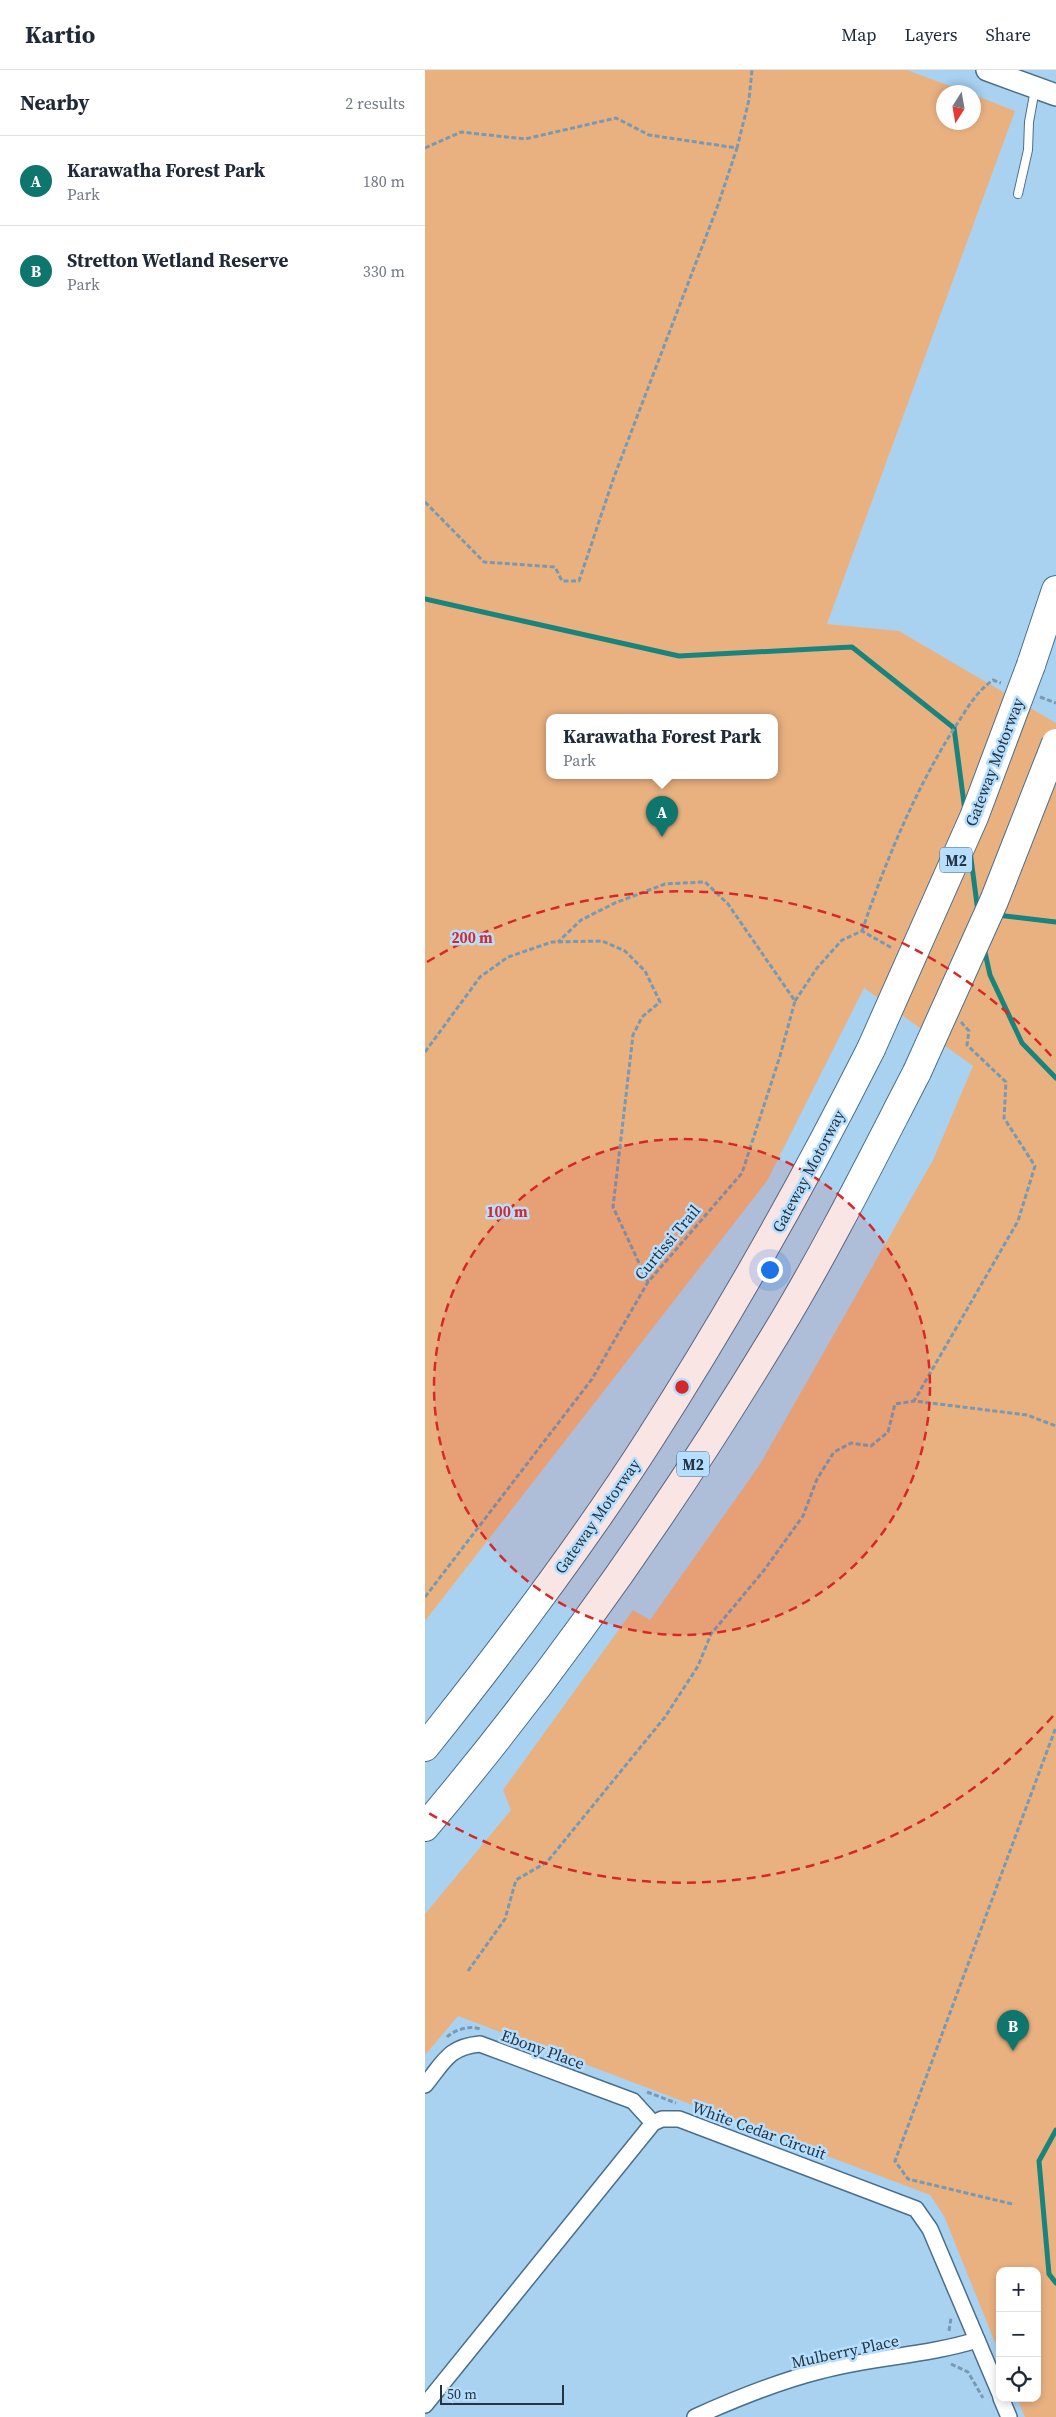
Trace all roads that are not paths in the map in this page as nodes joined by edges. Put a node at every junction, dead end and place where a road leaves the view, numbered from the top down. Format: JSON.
{"nodes":[{"id":1,"x":987,"y":70,"type":"edge"},
{"id":2,"x":1035,"y":88,"type":"junction"},
{"id":3,"x":1056,"y":95,"type":"edge"},
{"id":4,"x":1019,"y":194,"type":"dead end"},
{"id":5,"x":1056,"y":590,"type":"edge"},
{"id":6,"x":1056,"y":743,"type":"edge"},
{"id":7,"x":425,"y":1747,"type":"edge"},
{"id":8,"x":425,"y":1827,"type":"edge"},
{"id":9,"x":425,"y":2085,"type":"edge"},
{"id":10,"x":653,"y":2123,"type":"junction"},
{"id":11,"x":977,"y":2340,"type":"junction"},
{"id":12,"x":996,"y":2385,"type":"edge"},
{"id":13,"x":1003,"y":2402,"type":"edge"},
{"id":14,"x":425,"y":2405,"type":"edge"},
{"id":15,"x":695,"y":2417,"type":"edge"},
{"id":16,"x":1009,"y":2417,"type":"edge"}],
"edges":[{"from":1,"to":2,"type":"street"},
{"from":2,"to":3,"type":"street"},
{"from":2,"to":4,"type":"lane"},
{"from":5,"to":7,"type":"highway","name":"Gateway Motorway","number":"M2","bridge":true},
{"from":6,"to":8,"type":"highway","number":"M2","bridge":true},
{"from":9,"to":10,"type":"street","name":"Ebony Place"},
{"from":10,"to":11,"type":"street","name":"White Cedar Circuit"},
{"from":10,"to":14,"type":"street"},
{"from":11,"to":12,"type":"street","name":"White Cedar Circuit"},
{"from":11,"to":15,"type":"street","name":"Mulberry Place"},
{"from":13,"to":16,"type":"street"}]}
